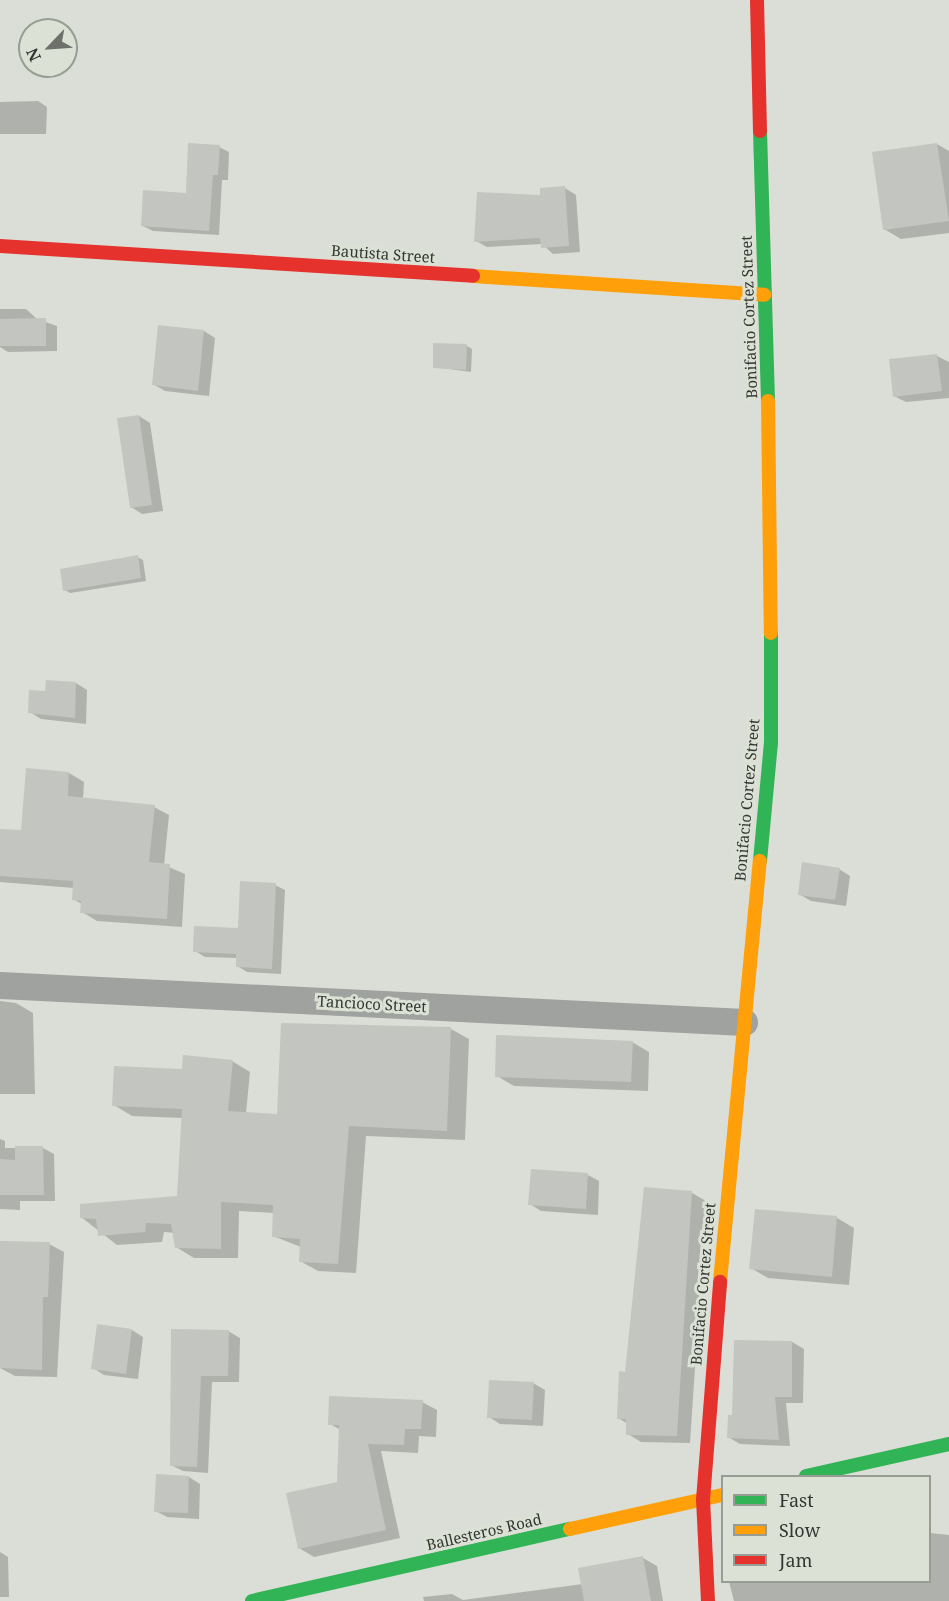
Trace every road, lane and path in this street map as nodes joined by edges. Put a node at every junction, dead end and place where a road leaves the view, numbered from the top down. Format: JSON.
{"nodes":[{"id":1,"x":756,"y":0,"type":"edge"},
{"id":2,"x":0,"y":246,"type":"edge"},
{"id":3,"x":765,"y":295,"type":"junction"},
{"id":4,"x":0,"y":985,"type":"edge"},
{"id":5,"x":744,"y":1022,"type":"junction"},
{"id":6,"x":949,"y":1444,"type":"edge"},
{"id":7,"x":810,"y":1475,"type":"edge"},
{"id":8,"x":721,"y":1496,"type":"edge"},
{"id":9,"x":703,"y":1500,"type":"junction"},
{"id":10,"x":252,"y":1601,"type":"edge"},
{"id":11,"x":708,"y":1601,"type":"edge"}],
"edges":[{"from":1,"to":3,"type":"street","name":"Bonifacio Cortez Street"},
{"from":2,"to":3,"type":"street","name":"Bautista Street"},
{"from":3,"to":5,"type":"street","name":"Bonifacio Cortez Street"},
{"from":4,"to":5,"type":"street","name":"Tancioco Street"},
{"from":5,"to":9,"type":"street","name":"Bonifacio Cortez Street"},
{"from":6,"to":7,"type":"street"},
{"from":8,"to":9,"type":"street","name":"Ballesteros Road"},
{"from":9,"to":10,"type":"street","name":"Ballesteros Road"},
{"from":9,"to":11,"type":"street","name":"Bonifacio Cortez Street"}]}
